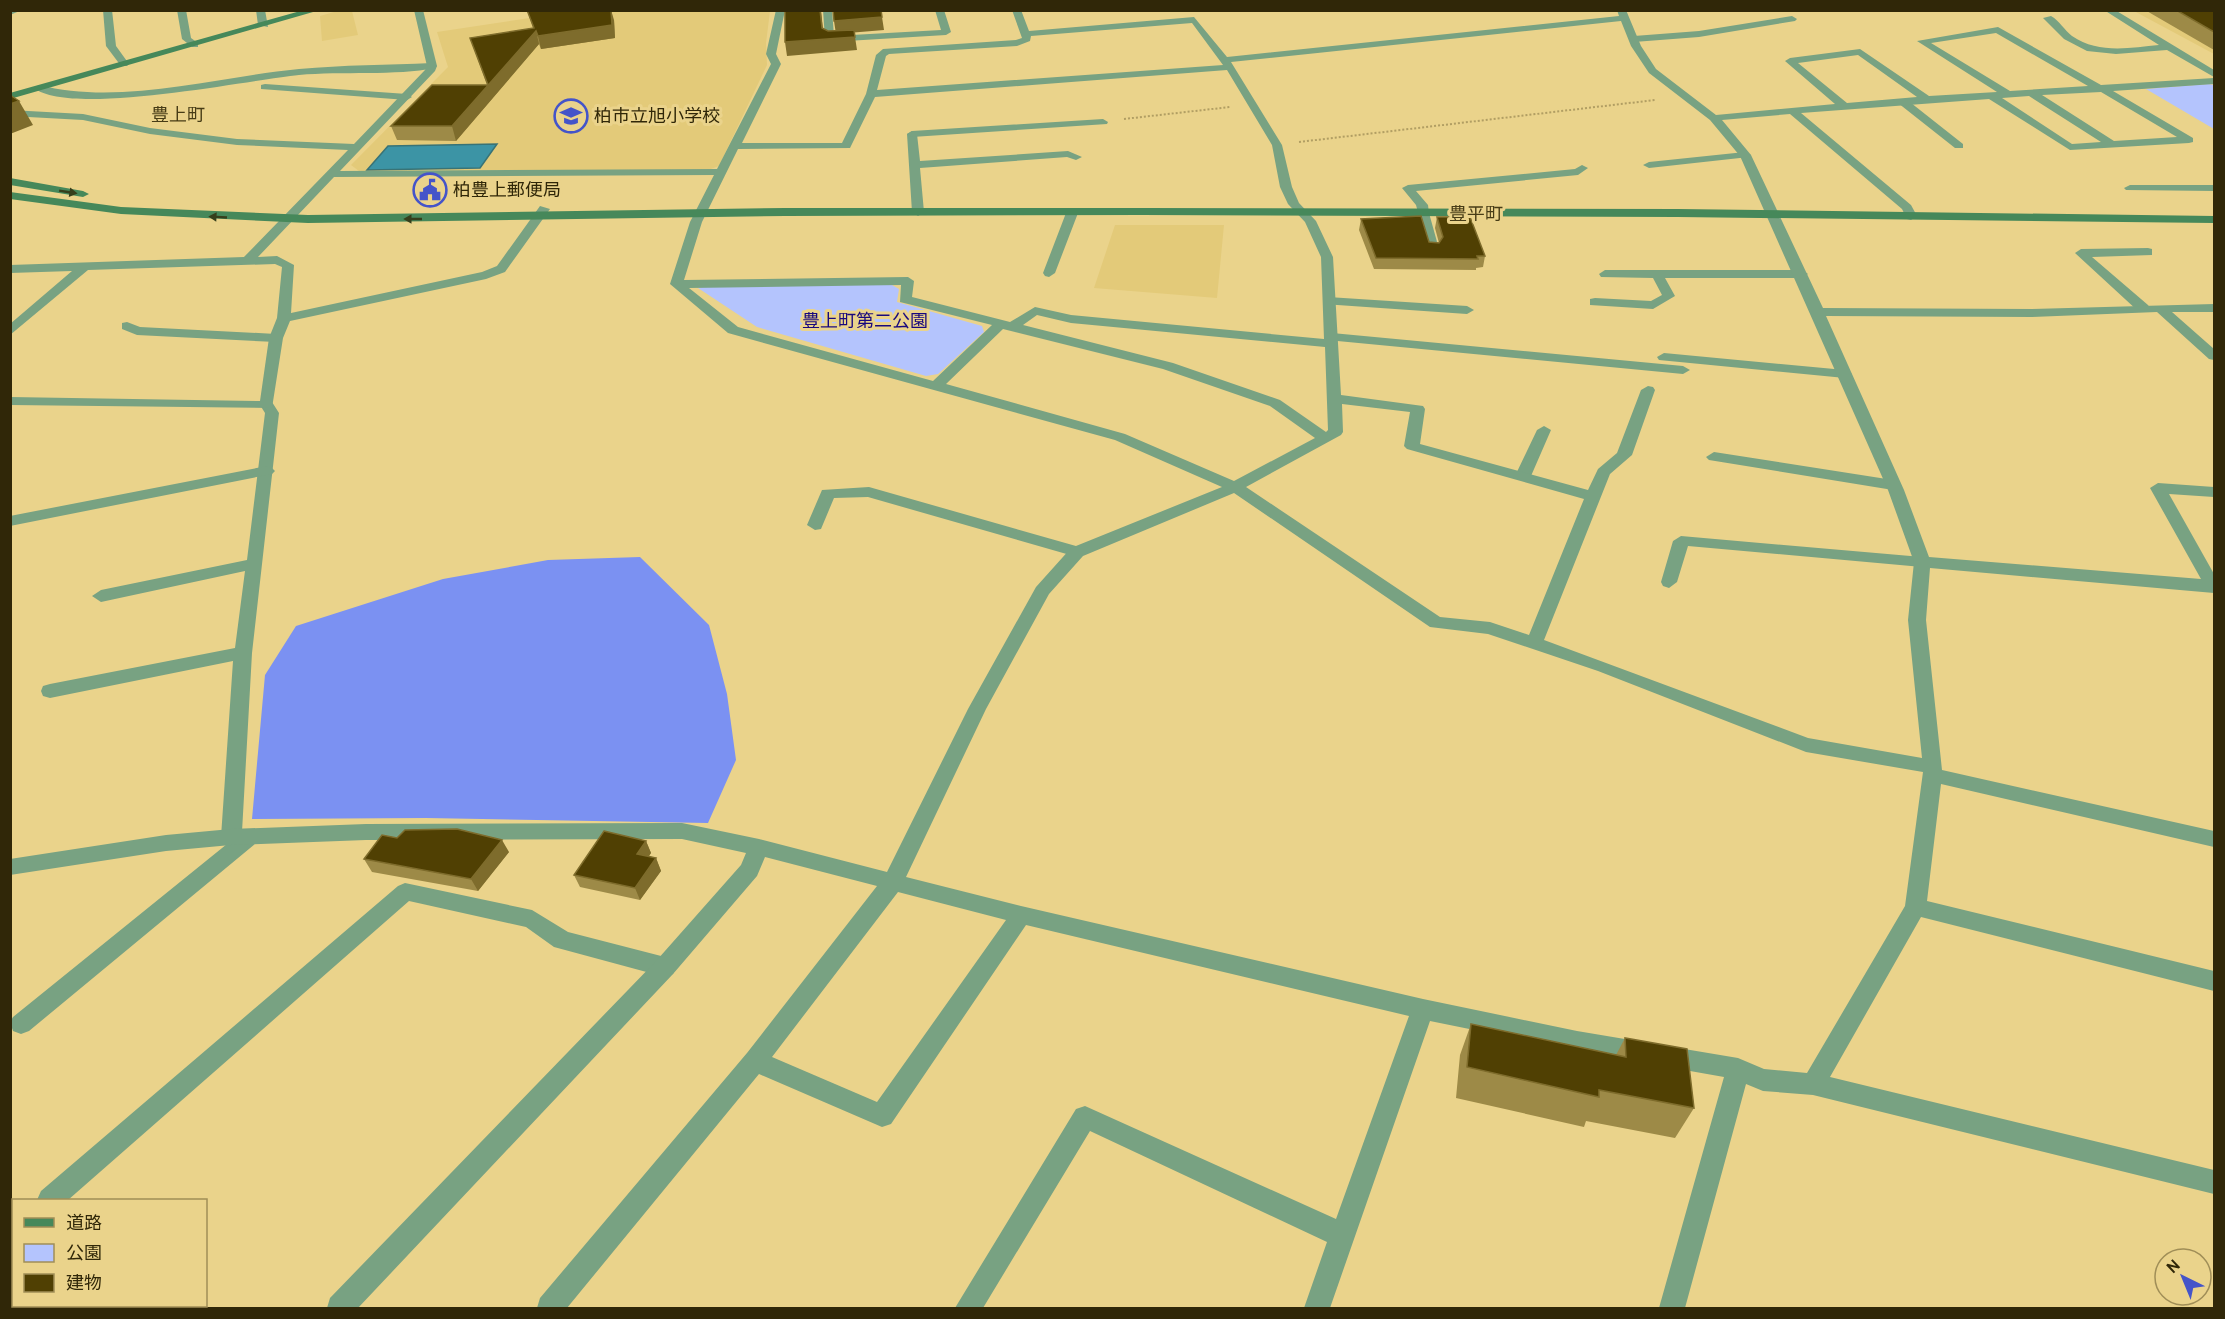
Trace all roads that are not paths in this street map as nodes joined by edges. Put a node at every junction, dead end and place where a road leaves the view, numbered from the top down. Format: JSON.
{"nodes":[{"id":1,"x":18,"y":10,"type":"edge"},
{"id":2,"x":107,"y":10,"type":"edge"},
{"id":3,"x":181,"y":10,"type":"edge"},
{"id":4,"x":260,"y":10,"type":"edge"},
{"id":5,"x":316,"y":10,"type":"edge"},
{"id":6,"x":418,"y":10,"type":"edge"},
{"id":7,"x":781,"y":10,"type":"edge"},
{"id":8,"x":827,"y":10,"type":"edge"},
{"id":9,"x":939,"y":10,"type":"edge"},
{"id":10,"x":1016,"y":10,"type":"edge"},
{"id":11,"x":2108,"y":10,"type":"edge"},
{"id":12,"x":10,"y":12,"type":"edge"},
{"id":13,"x":1622,"y":14,"type":"edge"},
{"id":14,"x":2048,"y":18,"type":"dead end"},
{"id":15,"x":1792,"y":19,"type":"dead end"},
{"id":16,"x":265,"y":25,"type":"junction"},
{"id":17,"x":1026,"y":34,"type":"junction"},
{"id":18,"x":884,"y":36,"type":"junction"},
{"id":19,"x":1634,"y":39,"type":"junction"},
{"id":20,"x":195,"y":45,"type":"junction"},
{"id":21,"x":2169,"y":47,"type":"junction"},
{"id":22,"x":886,"y":51,"type":"junction"},
{"id":23,"x":1227,"y":63,"type":"junction"},
{"id":24,"x":124,"y":64,"type":"junction"},
{"id":25,"x":432,"y":66,"type":"junction"},
{"id":26,"x":2214,"y":74,"type":"edge"},
{"id":27,"x":2214,"y":81,"type":"edge"},
{"id":28,"x":266,"y":87,"type":"dead end"},
{"id":29,"x":39,"y":88,"type":"junction"},
{"id":30,"x":2102,"y":89,"type":"junction"},
{"id":31,"x":871,"y":94,"type":"junction"},
{"id":32,"x":2033,"y":94,"type":"junction"},
{"id":33,"x":2009,"y":95,"type":"junction"},
{"id":34,"x":10,"y":96,"type":"edge"},
{"id":35,"x":1992,"y":96,"type":"junction"},
{"id":36,"x":407,"y":97,"type":"junction"},
{"id":37,"x":1926,"y":99,"type":"junction"},
{"id":38,"x":1902,"y":101,"type":"junction"},
{"id":39,"x":1844,"y":106,"type":"junction"},
{"id":40,"x":1792,"y":111,"type":"junction"},
{"id":41,"x":10,"y":113,"type":"edge"},
{"id":42,"x":1714,"y":118,"type":"junction"},
{"id":43,"x":1102,"y":122,"type":"road end"},
{"id":44,"x":2113,"y":145,"type":"junction"},
{"id":45,"x":734,"y":146,"type":"junction"},
{"id":46,"x":1959,"y":146,"type":"dead end"},
{"id":47,"x":354,"y":147,"type":"junction"},
{"id":48,"x":1745,"y":155,"type":"junction"},
{"id":49,"x":1076,"y":157,"type":"dead end"},
{"id":50,"x":915,"y":165,"type":"junction"},
{"id":51,"x":1648,"y":165,"type":"dead end"},
{"id":52,"x":1582,"y":168,"type":"dead end"},
{"id":53,"x":721,"y":172,"type":"junction"},
{"id":54,"x":328,"y":174,"type":"junction"},
{"id":55,"x":10,"y":181,"type":"edge"},
{"id":56,"x":2130,"y":188,"type":"dead end"},
{"id":57,"x":2214,"y":188,"type":"edge"},
{"id":58,"x":10,"y":195,"type":"edge"},
{"id":59,"x":918,"y":212,"type":"junction"},
{"id":60,"x":701,"y":213,"type":"junction"},
{"id":61,"x":1072,"y":213,"type":"junction"},
{"id":62,"x":1304,"y":213,"type":"junction"},
{"id":63,"x":1423,"y":213,"type":"junction"},
{"id":64,"x":292,"y":214,"type":"junction"},
{"id":65,"x":541,"y":214,"type":"junction"},
{"id":66,"x":1772,"y":215,"type":"junction"},
{"id":67,"x":1911,"y":216,"type":"junction"},
{"id":68,"x":2214,"y":220,"type":"edge"},
{"id":69,"x":1433,"y":249,"type":"edge"},
{"id":70,"x":2148,"y":252,"type":"dead end"},
{"id":71,"x":247,"y":261,"type":"junction"},
{"id":72,"x":84,"y":267,"type":"junction"},
{"id":73,"x":10,"y":269,"type":"edge"},
{"id":74,"x":1049,"y":273,"type":"dead end"},
{"id":75,"x":1605,"y":274,"type":"dead end"},
{"id":76,"x":1657,"y":274,"type":"junction"},
{"id":77,"x":1802,"y":274,"type":"junction"},
{"id":78,"x":676,"y":284,"type":"junction"},
{"id":79,"x":1328,"y":301,"type":"junction"},
{"id":80,"x":1595,"y":302,"type":"dead end"},
{"id":81,"x":2143,"y":308,"type":"junction"},
{"id":82,"x":2160,"y":308,"type":"junction"},
{"id":83,"x":2214,"y":308,"type":"edge"},
{"id":84,"x":1467,"y":310,"type":"dead end"},
{"id":85,"x":1818,"y":312,"type":"junction"},
{"id":86,"x":284,"y":318,"type":"junction"},
{"id":87,"x":127,"y":326,"type":"dead end"},
{"id":88,"x":1004,"y":326,"type":"junction"},
{"id":89,"x":10,"y":331,"type":"edge"},
{"id":90,"x":276,"y":338,"type":"junction"},
{"id":91,"x":1333,"y":340,"type":"junction"},
{"id":92,"x":1628,"y":353,"type":"dead end"},
{"id":93,"x":2214,"y":356,"type":"edge"},
{"id":94,"x":1683,"y":370,"type":"dead end"},
{"id":95,"x":1845,"y":374,"type":"junction"},
{"id":96,"x":936,"y":386,"type":"junction"},
{"id":97,"x":1648,"y":390,"type":"dead end"},
{"id":98,"x":1335,"y":399,"type":"junction"},
{"id":99,"x":10,"y":401,"type":"edge"},
{"id":100,"x":267,"y":405,"type":"junction"},
{"id":101,"x":1544,"y":430,"type":"dead end"},
{"id":102,"x":1325,"y":438,"type":"junction"},
{"id":103,"x":1714,"y":457,"type":"dead end"},
{"id":104,"x":267,"y":471,"type":"junction"},
{"id":105,"x":1523,"y":476,"type":"junction"},
{"id":106,"x":1893,"y":484,"type":"junction"},
{"id":107,"x":1235,"y":487,"type":"junction"},
{"id":108,"x":2214,"y":492,"type":"edge"},
{"id":109,"x":1592,"y":496,"type":"junction"},
{"id":110,"x":10,"y":521,"type":"edge"},
{"id":111,"x":815,"y":525,"type":"dead end"},
{"id":112,"x":1077,"y":552,"type":"junction"},
{"id":113,"x":1922,"y":562,"type":"junction"},
{"id":114,"x":254,"y":564,"type":"junction"},
{"id":115,"x":1669,"y":582,"type":"dead end"},
{"id":116,"x":2214,"y":587,"type":"edge"},
{"id":117,"x":101,"y":596,"type":"dead end"},
{"id":118,"x":1534,"y":644,"type":"junction"},
{"id":119,"x":243,"y":653,"type":"junction"},
{"id":120,"x":50,"y":691,"type":"dead end"},
{"id":121,"x":1933,"y":771,"type":"junction"},
{"id":122,"x":240,"y":837,"type":"junction"},
{"id":123,"x":2214,"y":840,"type":"edge"},
{"id":124,"x":759,"y":847,"type":"junction"},
{"id":125,"x":10,"y":867,"type":"edge"},
{"id":126,"x":893,"y":882,"type":"junction"},
{"id":127,"x":1916,"y":907,"type":"junction"},
{"id":128,"x":1021,"y":915,"type":"junction"},
{"id":129,"x":665,"y":967,"type":"junction"},
{"id":130,"x":2214,"y":981,"type":"edge"},
{"id":131,"x":1423,"y":1009,"type":"junction"},
{"id":132,"x":21,"y":1024,"type":"dead end"},
{"id":133,"x":755,"y":1061,"type":"junction"},
{"id":134,"x":1738,"y":1069,"type":"junction"},
{"id":135,"x":1813,"y":1084,"type":"junction"},
{"id":136,"x":2214,"y":1182,"type":"edge"},
{"id":137,"x":51,"y":1199,"type":"edge"},
{"id":138,"x":1344,"y":1236,"type":"junction"},
{"id":139,"x":340,"y":1308,"type":"edge"},
{"id":140,"x":550,"y":1308,"type":"edge"},
{"id":141,"x":968,"y":1308,"type":"edge"},
{"id":142,"x":1317,"y":1308,"type":"edge"},
{"id":143,"x":1672,"y":1308,"type":"edge"}],
"edges":[{"from":1,"to":12,"type":"street"},
{"from":2,"to":24,"type":"street"},
{"from":3,"to":20,"type":"street"},
{"from":4,"to":16,"type":"street"},
{"from":5,"to":16,"type":"street"},
{"from":6,"to":25,"type":"street"},
{"from":7,"to":45,"type":"street"},
{"from":8,"to":18,"type":"street"},
{"from":9,"to":18,"type":"street"},
{"from":10,"to":17,"type":"street"},
{"from":11,"to":21,"type":"street"},
{"from":13,"to":19,"type":"street"},
{"from":13,"to":23,"type":"street"},
{"from":14,"to":21,"type":"street"},
{"from":15,"to":19,"type":"street"},
{"from":16,"to":20,"type":"street"},
{"from":17,"to":22,"type":"street"},
{"from":17,"to":23,"type":"street"},
{"from":18,"to":22,"type":"street"},
{"from":19,"to":42,"type":"street"},
{"from":20,"to":24,"type":"street"},
{"from":21,"to":26,"type":"street"},
{"from":22,"to":31,"type":"street"},
{"from":23,"to":31,"type":"street"},
{"from":23,"to":62,"type":"street"},
{"from":24,"to":29,"type":"street"},
{"from":25,"to":29,"type":"street"},
{"from":25,"to":36,"type":"street"},
{"from":27,"to":30,"type":"street"},
{"from":28,"to":36,"type":"street"},
{"from":29,"to":34,"type":"street"},
{"from":30,"to":32,"type":"street"},
{"from":30,"to":33,"type":"street"},
{"from":30,"to":44,"type":"street"},
{"from":31,"to":45,"type":"street"},
{"from":32,"to":33,"type":"street"},
{"from":32,"to":44,"type":"street"},
{"from":33,"to":35,"type":"street"},
{"from":35,"to":37,"type":"street"},
{"from":35,"to":44,"type":"street"},
{"from":36,"to":47,"type":"street"},
{"from":37,"to":38,"type":"street"},
{"from":37,"to":39,"type":"street"},
{"from":38,"to":39,"type":"street"},
{"from":38,"to":46,"type":"street"},
{"from":39,"to":40,"type":"street"},
{"from":40,"to":42,"type":"street"},
{"from":40,"to":67,"type":"street"},
{"from":41,"to":47,"type":"street"},
{"from":42,"to":48,"type":"street"},
{"from":43,"to":50,"type":"street"},
{"from":45,"to":53,"type":"street"},
{"from":47,"to":54,"type":"street"},
{"from":48,"to":51,"type":"street"},
{"from":48,"to":66,"type":"street"},
{"from":49,"to":50,"type":"street"},
{"from":50,"to":59,"type":"street"},
{"from":52,"to":63,"type":"street"},
{"from":53,"to":54,"type":"street"},
{"from":53,"to":60,"type":"street"},
{"from":54,"to":64,"type":"street"},
{"from":55,"to":64,"type":"street","one_way":true},
{"from":56,"to":57,"type":"street"},
{"from":64,"to":58,"type":"street","one_way":true},
{"from":59,"to":60,"type":"street"},
{"from":59,"to":61,"type":"street"},
{"from":60,"to":65,"type":"street"},
{"from":60,"to":78,"type":"street"},
{"from":61,"to":62,"type":"street"},
{"from":61,"to":74,"type":"street"},
{"from":62,"to":63,"type":"street"},
{"from":62,"to":79,"type":"street"},
{"from":63,"to":66,"type":"street"},
{"from":63,"to":69,"type":"street"},
{"from":64,"to":65,"type":"street"},
{"from":64,"to":71,"type":"street"},
{"from":65,"to":86,"type":"street"},
{"from":66,"to":67,"type":"street"},
{"from":66,"to":77,"type":"street"},
{"from":67,"to":68,"type":"street"},
{"from":70,"to":81,"type":"street"},
{"from":71,"to":72,"type":"street"},
{"from":71,"to":86,"type":"street"},
{"from":72,"to":73,"type":"street"},
{"from":72,"to":89,"type":"street"},
{"from":75,"to":76,"type":"street"},
{"from":76,"to":77,"type":"street"},
{"from":76,"to":80,"type":"street"},
{"from":77,"to":85,"type":"street"},
{"from":78,"to":88,"type":"street"},
{"from":78,"to":96,"type":"street"},
{"from":79,"to":84,"type":"street"},
{"from":79,"to":91,"type":"street"},
{"from":81,"to":82,"type":"street"},
{"from":81,"to":85,"type":"street"},
{"from":82,"to":83,"type":"street"},
{"from":82,"to":93,"type":"street"},
{"from":85,"to":95,"type":"street"},
{"from":86,"to":90,"type":"street"},
{"from":87,"to":90,"type":"street"},
{"from":88,"to":91,"type":"street"},
{"from":88,"to":96,"type":"street"},
{"from":88,"to":102,"type":"street"},
{"from":90,"to":100,"type":"street"},
{"from":91,"to":94,"type":"street"},
{"from":91,"to":98,"type":"street"},
{"from":92,"to":95,"type":"street"},
{"from":95,"to":106,"type":"street"},
{"from":96,"to":107,"type":"street"},
{"from":97,"to":109,"type":"street"},
{"from":98,"to":102,"type":"street"},
{"from":98,"to":105,"type":"street"},
{"from":99,"to":100,"type":"street"},
{"from":100,"to":104,"type":"street"},
{"from":101,"to":105,"type":"street"},
{"from":102,"to":107,"type":"street"},
{"from":103,"to":106,"type":"street"},
{"from":104,"to":110,"type":"street"},
{"from":104,"to":114,"type":"street"},
{"from":105,"to":109,"type":"street"},
{"from":106,"to":113,"type":"street"},
{"from":107,"to":112,"type":"street"},
{"from":107,"to":118,"type":"street"},
{"from":108,"to":116,"type":"street"},
{"from":109,"to":118,"type":"street"},
{"from":111,"to":112,"type":"street"},
{"from":112,"to":126,"type":"street"},
{"from":113,"to":115,"type":"street"},
{"from":113,"to":116,"type":"street"},
{"from":113,"to":121,"type":"street"},
{"from":114,"to":117,"type":"street"},
{"from":114,"to":119,"type":"street"},
{"from":118,"to":121,"type":"street"},
{"from":119,"to":120,"type":"street"},
{"from":119,"to":122,"type":"street"},
{"from":121,"to":123,"type":"street"},
{"from":121,"to":127,"type":"street"},
{"from":122,"to":124,"type":"street"},
{"from":122,"to":125,"type":"street"},
{"from":122,"to":132,"type":"street"},
{"from":124,"to":126,"type":"street"},
{"from":124,"to":129,"type":"street"},
{"from":126,"to":128,"type":"street"},
{"from":126,"to":133,"type":"street"},
{"from":127,"to":130,"type":"street"},
{"from":127,"to":135,"type":"street"},
{"from":128,"to":131,"type":"street"},
{"from":128,"to":133,"type":"street"},
{"from":129,"to":137,"type":"street"},
{"from":129,"to":139,"type":"street"},
{"from":131,"to":134,"type":"street"},
{"from":131,"to":138,"type":"street"},
{"from":133,"to":140,"type":"street"},
{"from":134,"to":135,"type":"street"},
{"from":134,"to":143,"type":"street"},
{"from":135,"to":136,"type":"street"},
{"from":138,"to":141,"type":"street"},
{"from":138,"to":142,"type":"street"}]}
